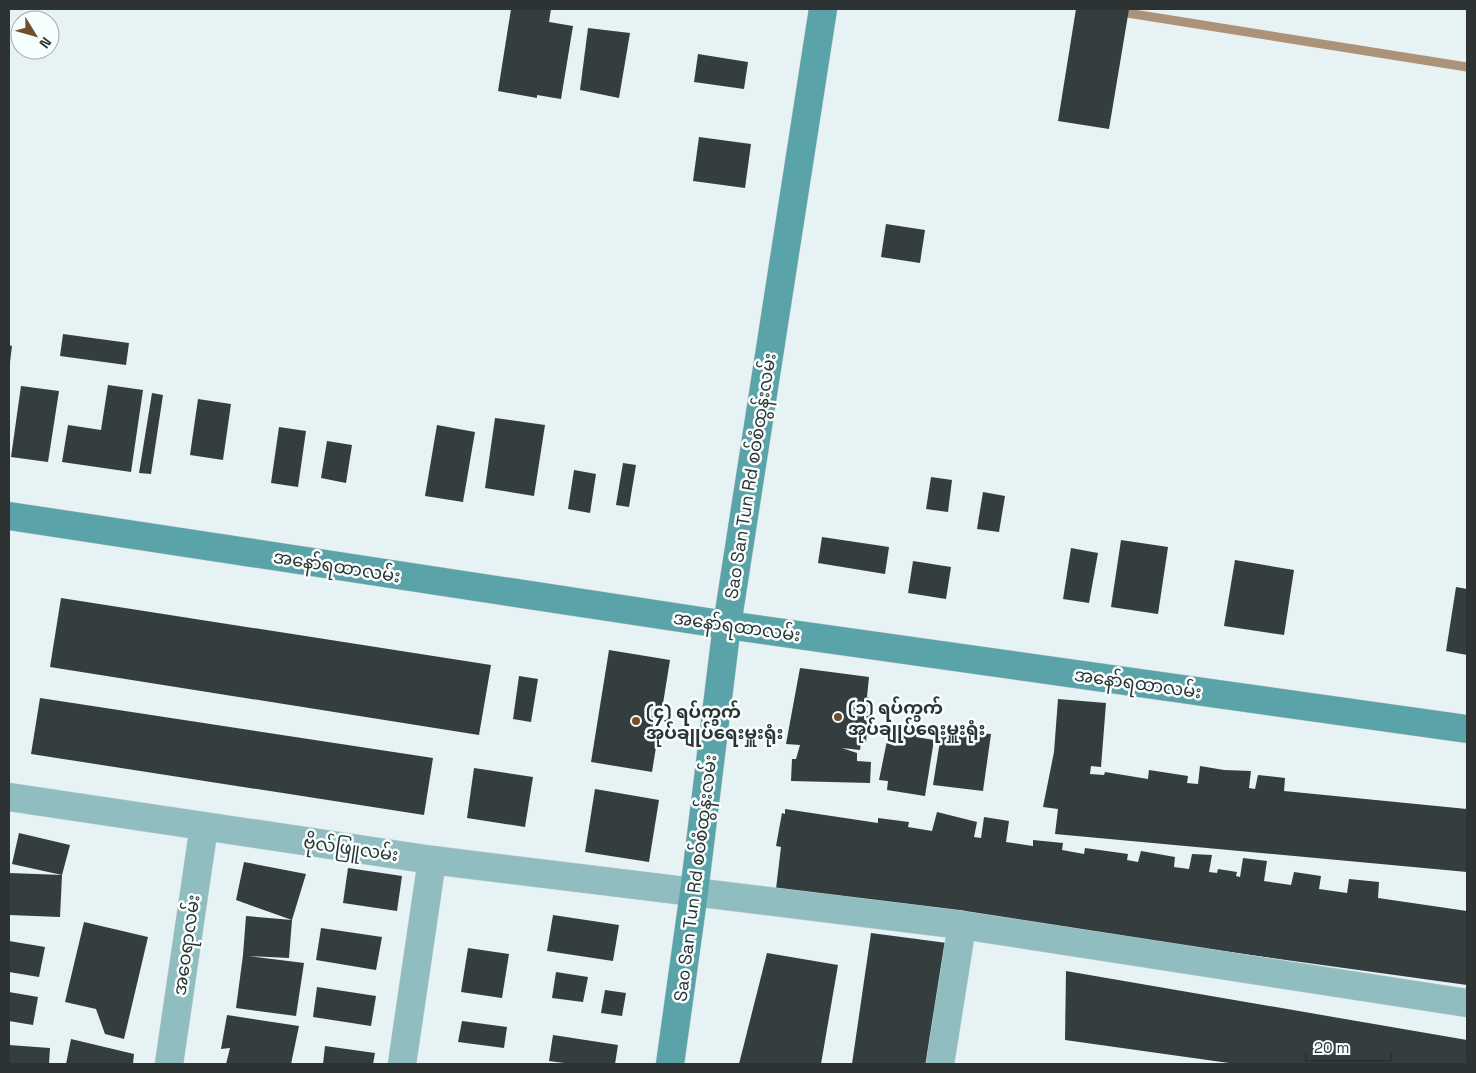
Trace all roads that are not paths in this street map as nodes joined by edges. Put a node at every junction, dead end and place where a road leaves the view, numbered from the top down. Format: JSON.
{"nodes":[{"id":1,"x":823,"y":9,"type":"edge"},
{"id":2,"x":9,"y":516,"type":"edge"},
{"id":3,"x":727,"y":625,"type":"junction"},
{"id":4,"x":1467,"y":729,"type":"edge"},
{"id":5,"x":9,"y":797,"type":"edge"},
{"id":6,"x":204,"y":826,"type":"junction"},
{"id":7,"x":432,"y":860,"type":"junction"},
{"id":8,"x":694,"y":892,"type":"junction"},
{"id":9,"x":962,"y":925,"type":"junction"},
{"id":10,"x":1467,"y":1003,"type":"edge"},
{"id":11,"x":168,"y":1064,"type":"edge"},
{"id":12,"x":402,"y":1064,"type":"edge"},
{"id":13,"x":670,"y":1064,"type":"edge"},
{"id":14,"x":940,"y":1064,"type":"edge"}],
"edges":[{"from":1,"to":3,"type":"main road","name":"Sao San Tun Rd စဝ်စံထွန်းလမ်း"},
{"from":2,"to":3,"type":"main road","name":"အနော်ရထာလမ်း"},
{"from":3,"to":4,"type":"main road","name":"အနော်ရထာလမ်း"},
{"from":3,"to":8,"type":"main road","name":"Sao San Tun Rd စဝ်စံထွန်းလမ်း"},
{"from":5,"to":6,"type":"street","name":"ဗိုလ်ဖြူလမ်း"},
{"from":6,"to":7,"type":"street","name":"ဗိုလ်ဖြူလမ်း"},
{"from":6,"to":11,"type":"street","name":"အဝေရာလမ်း"},
{"from":7,"to":8,"type":"street","name":"ဗိုလ်ဖြူလမ်း"},
{"from":7,"to":12,"type":"street"},
{"from":8,"to":9,"type":"street","name":"ဗိုလ်ဖြူလမ်း"},
{"from":8,"to":13,"type":"main road","name":"Sao San Tun Rd စဝ်စံထွန်းလမ်း"},
{"from":9,"to":10,"type":"street","name":"ဗိုလ်ဖြူလမ်း"},
{"from":9,"to":14,"type":"street"}]}
